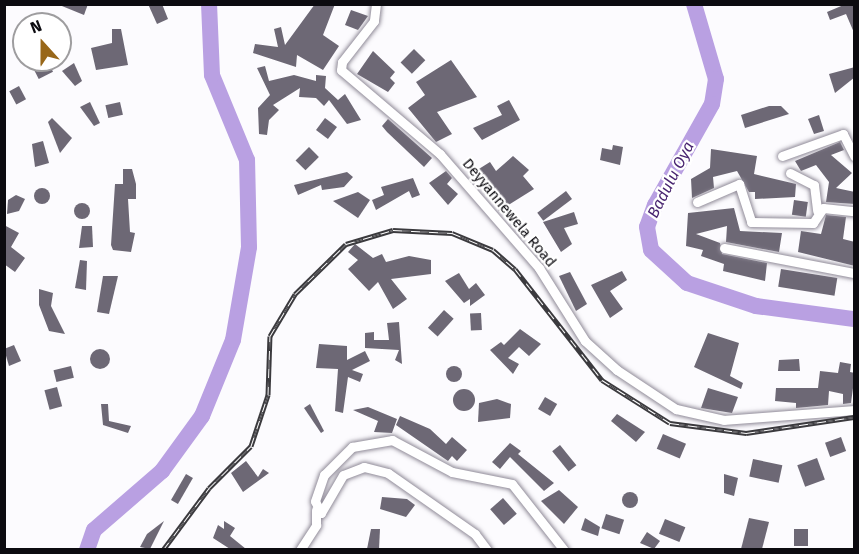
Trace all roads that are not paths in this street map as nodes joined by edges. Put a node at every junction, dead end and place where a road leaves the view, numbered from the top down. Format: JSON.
{"nodes":[{"id":1,"x":376,"y":4,"type":"edge"},
{"id":2,"x":782,"y":156,"type":"dead end"},
{"id":3,"x":855,"y":156,"type":"edge"},
{"id":4,"x":790,"y":173,"type":"dead end"},
{"id":5,"x":697,"y":202,"type":"dead end"},
{"id":6,"x":817,"y":210,"type":"junction"},
{"id":7,"x":855,"y":211,"type":"edge"},
{"id":8,"x":724,"y":248,"type":"dead end"},
{"id":9,"x":855,"y":273,"type":"edge"},
{"id":10,"x":855,"y":410,"type":"edge"},
{"id":11,"x":316,"y":510,"type":"junction"},
{"id":12,"x":300,"y":549,"type":"edge"},
{"id":13,"x":487,"y":549,"type":"edge"},
{"id":14,"x":564,"y":549,"type":"edge"}],
"edges":[{"from":1,"to":10,"type":"street","name":"Deyyannewela Road"},
{"from":2,"to":3,"type":"street"},
{"from":4,"to":6,"type":"street"},
{"from":5,"to":6,"type":"street"},
{"from":6,"to":7,"type":"street"},
{"from":8,"to":9,"type":"street"},
{"from":11,"to":12,"type":"street"},
{"from":11,"to":13,"type":"street"},
{"from":11,"to":14,"type":"street"}]}
